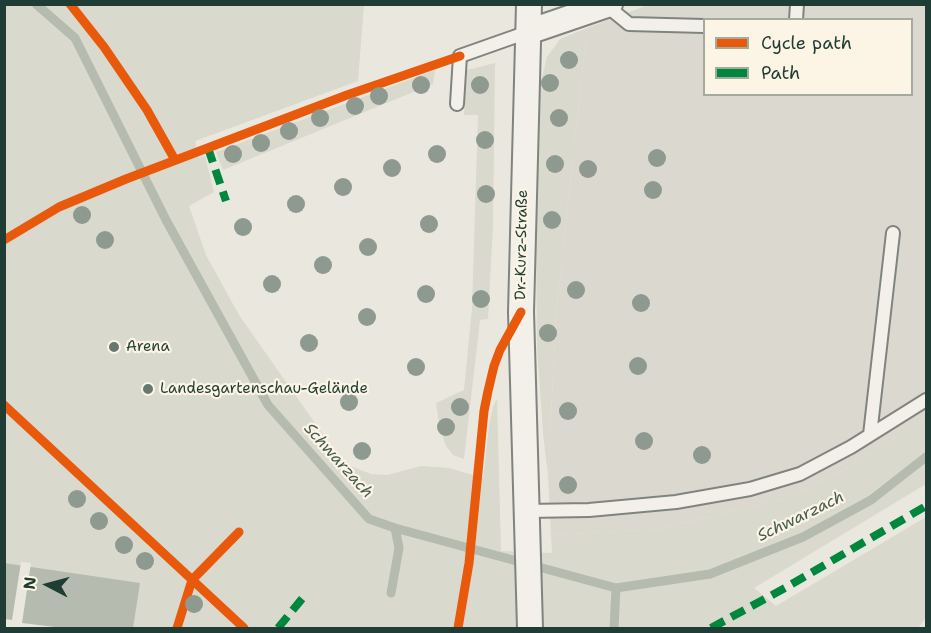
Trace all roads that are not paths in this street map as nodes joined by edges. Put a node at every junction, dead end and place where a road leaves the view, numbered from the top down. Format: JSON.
{"nodes":[{"id":1,"x":529,"y":4,"type":"edge"},
{"id":2,"x":608,"y":5,"type":"edge"},
{"id":3,"x":703,"y":26,"type":"edge"},
{"id":4,"x":528,"y":32,"type":"junction"},
{"id":5,"x":457,"y":104,"type":"dead end"},
{"id":6,"x":893,"y":232,"type":"dead end"},
{"id":7,"x":927,"y":400,"type":"edge"},
{"id":8,"x":870,"y":435,"type":"junction"},
{"id":9,"x":527,"y":511,"type":"junction"},
{"id":10,"x":530,"y":628,"type":"edge"}],
"edges":[{"from":1,"to":4,"type":"street","name":"Dr.-Kurz-Straße"},
{"from":2,"to":3,"type":"lane"},
{"from":2,"to":4,"type":"street"},
{"from":4,"to":5,"type":"lane"},
{"from":4,"to":9,"type":"street","name":"Dr.-Kurz-Straße"},
{"from":6,"to":8,"type":"lane"},
{"from":7,"to":8,"type":"lane"},
{"from":8,"to":9,"type":"lane"},
{"from":9,"to":10,"type":"street","name":"Dr.-Kurz-Straße"}]}
